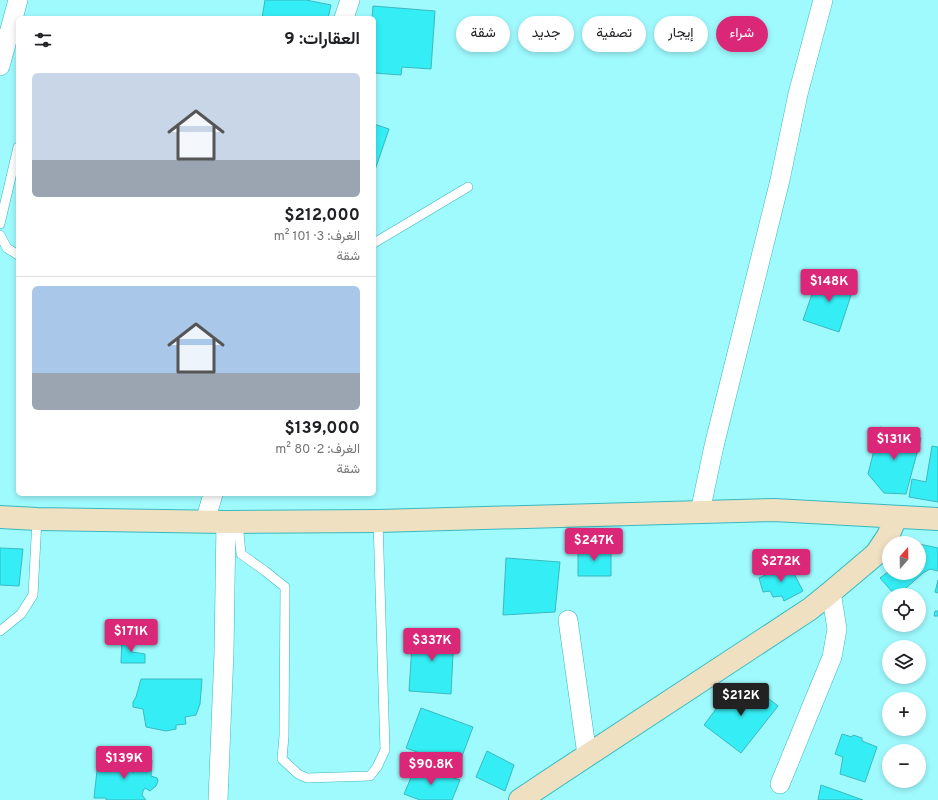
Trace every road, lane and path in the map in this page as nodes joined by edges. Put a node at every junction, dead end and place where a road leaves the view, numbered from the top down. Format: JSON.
{"nodes":[{"id":1,"x":18,"y":0,"type":"edge"},
{"id":2,"x":350,"y":0,"type":"edge"},
{"id":3,"x":823,"y":0,"type":"edge"},
{"id":4,"x":16,"y":16,"type":"edge"},
{"id":5,"x":345,"y":16,"type":"edge"},
{"id":6,"x":15,"y":25,"type":"edge"},
{"id":7,"x":0,"y":66,"type":"edge"},
{"id":8,"x":16,"y":156,"type":"edge"},
{"id":9,"x":468,"y":187,"type":"dead end"},
{"id":10,"x":0,"y":224,"type":"edge"},
{"id":11,"x":0,"y":235,"type":"edge"},
{"id":12,"x":376,"y":242,"type":"edge"},
{"id":13,"x":16,"y":254,"type":"edge"},
{"id":14,"x":214,"y":496,"type":"edge"},
{"id":15,"x":700,"y":512,"type":"junction"},
{"id":16,"x":0,"y":517,"type":"edge"},
{"id":17,"x":896,"y":517,"type":"junction"},
{"id":18,"x":37,"y":519,"type":"junction"},
{"id":19,"x":938,"y":519,"type":"edge"},
{"id":20,"x":378,"y":521,"type":"junction"},
{"id":21,"x":223,"y":522,"type":"junction"},
{"id":22,"x":831,"y":592,"type":"junction"},
{"id":23,"x":568,"y":620,"type":"dead end"},
{"id":24,"x":0,"y":631,"type":"edge"},
{"id":25,"x":587,"y":755,"type":"junction"},
{"id":26,"x":780,"y":784,"type":"dead end"},
{"id":27,"x":218,"y":800,"type":"edge"},
{"id":28,"x":520,"y":800,"type":"edge"}],
"edges":[{"from":1,"to":4,"type":"street"},
{"from":2,"to":5,"type":"street"},
{"from":3,"to":15,"type":"street"},
{"from":6,"to":7,"type":"street"},
{"from":8,"to":10,"type":"lane"},
{"from":9,"to":12,"type":"lane"},
{"from":11,"to":13,"type":"lane"},
{"from":14,"to":21,"type":"street"},
{"from":15,"to":17,"type":"street"},
{"from":15,"to":20,"type":"street"},
{"from":16,"to":18,"type":"street"},
{"from":17,"to":19,"type":"street"},
{"from":17,"to":22,"type":"street"},
{"from":18,"to":21,"type":"street"},
{"from":18,"to":24,"type":"lane"},
{"from":20,"to":21,"type":"street"},
{"from":20,"to":21,"type":"lane"},
{"from":21,"to":27,"type":"street"},
{"from":22,"to":25,"type":"street"},
{"from":22,"to":26,"type":"street"},
{"from":23,"to":25,"type":"street"},
{"from":25,"to":28,"type":"street"}]}
